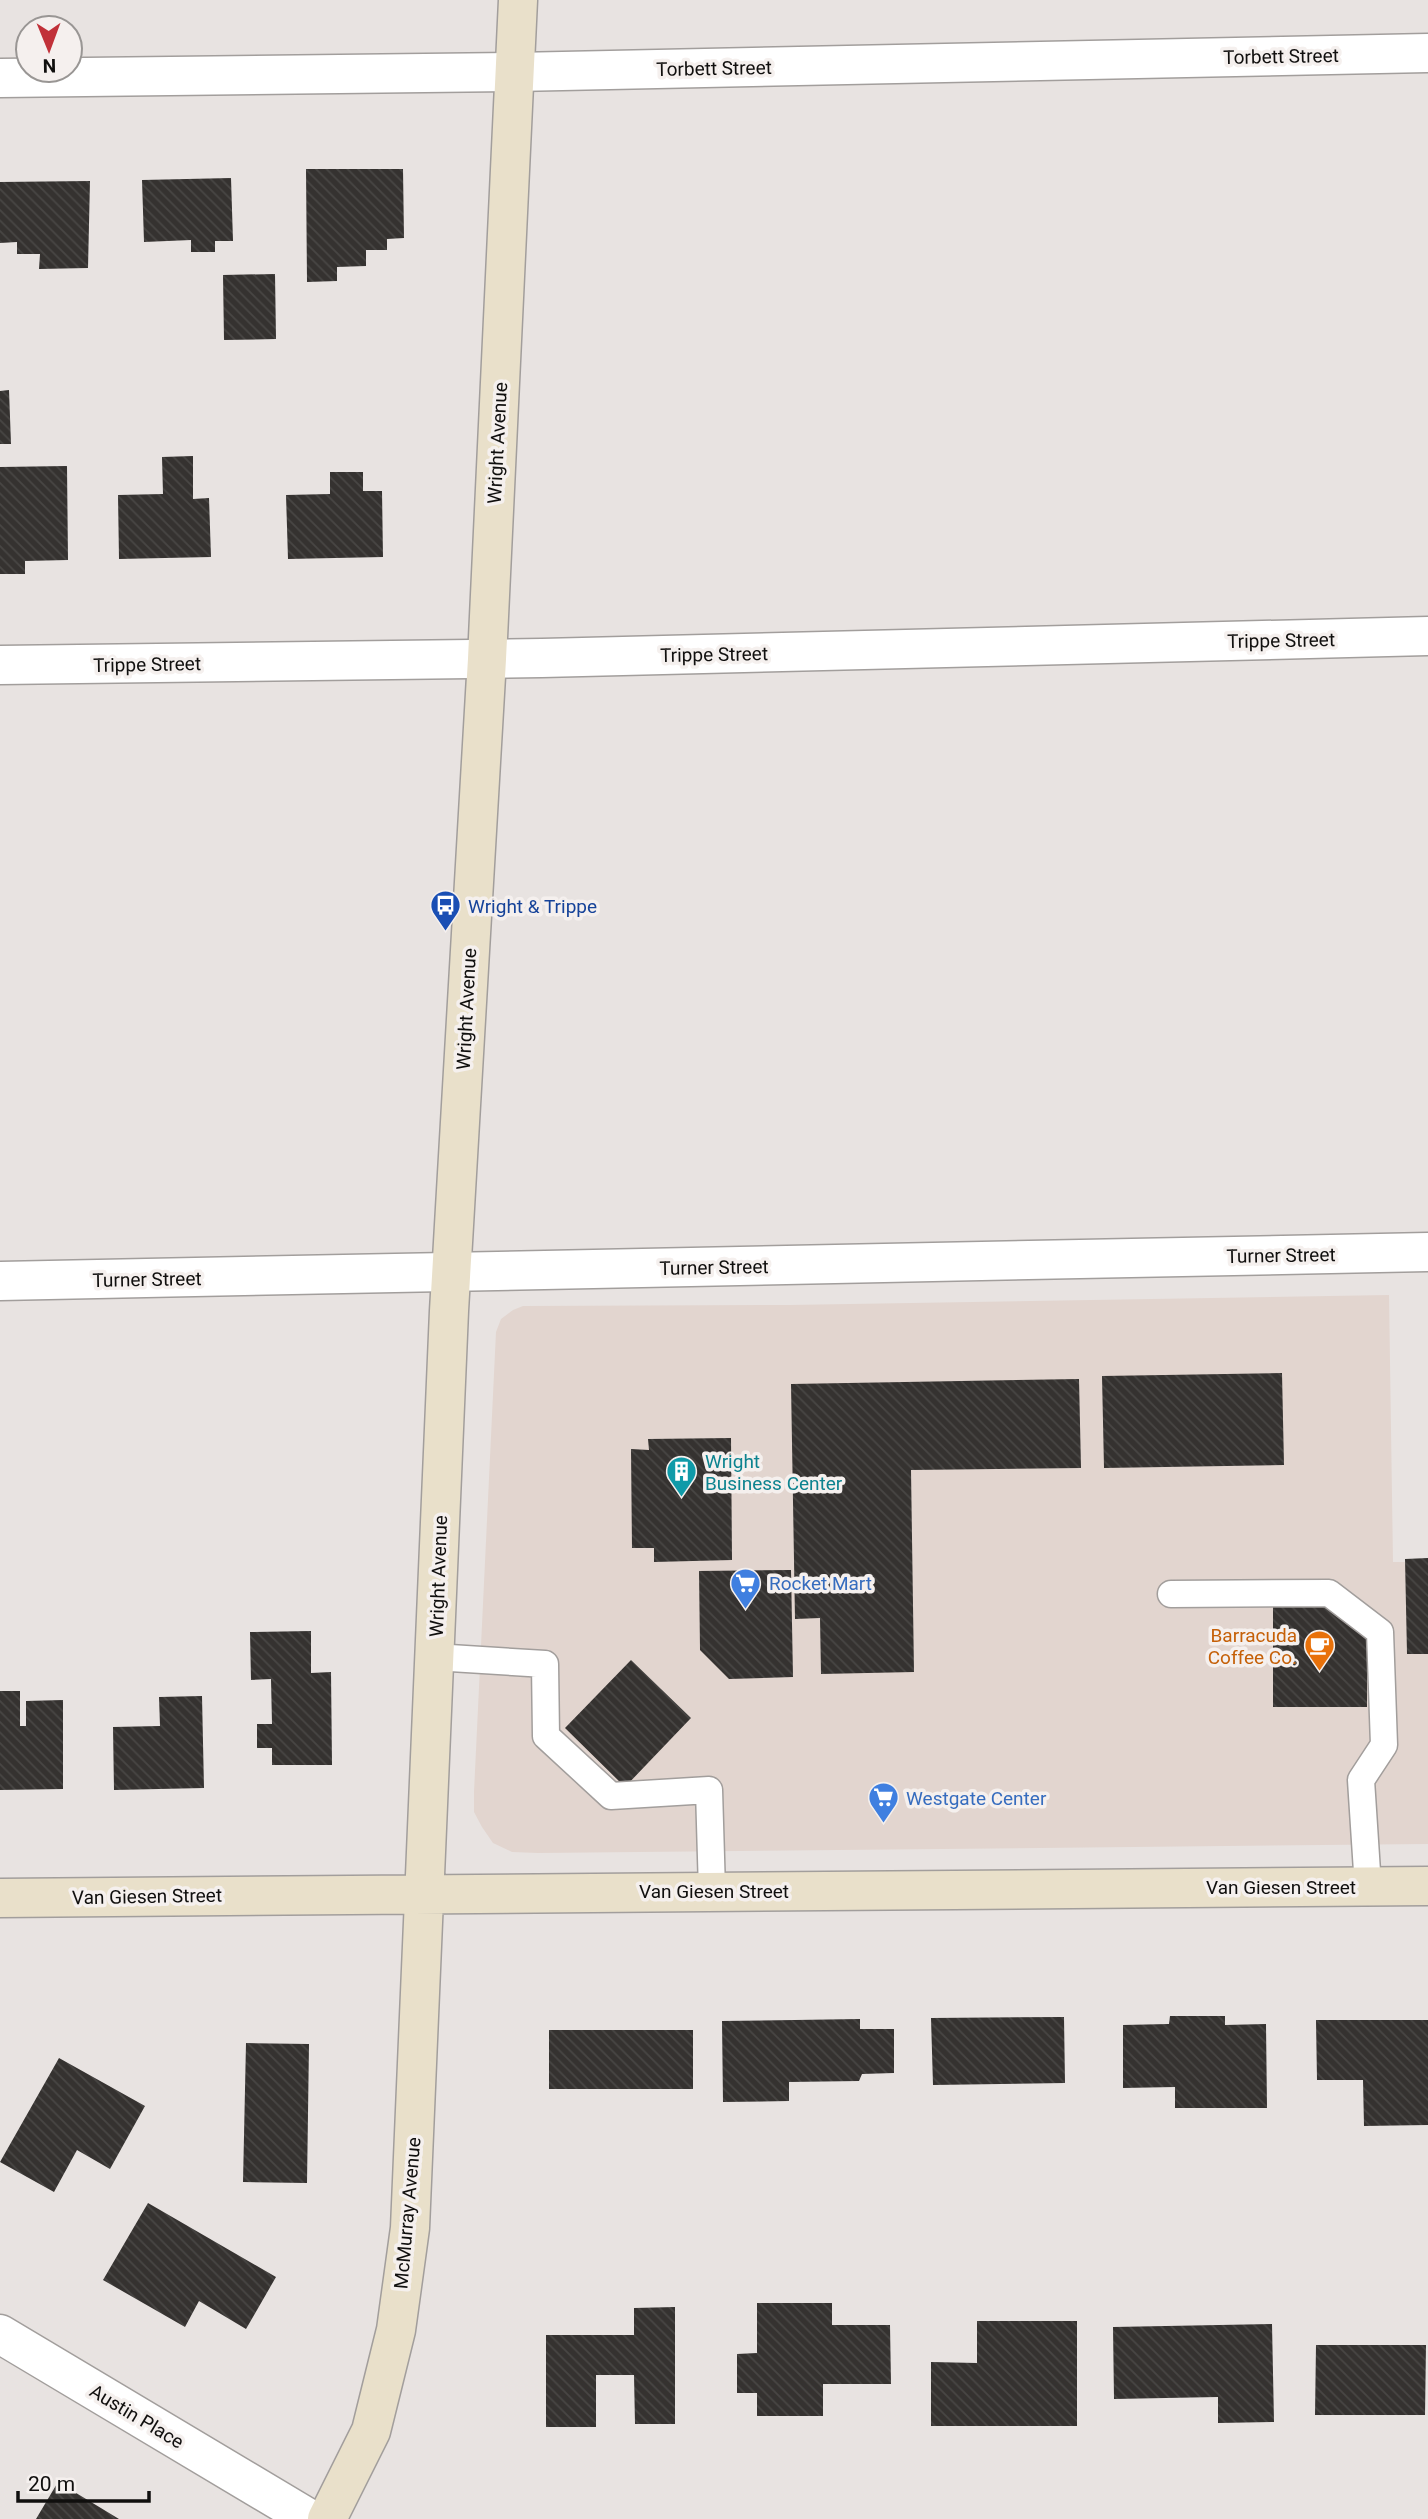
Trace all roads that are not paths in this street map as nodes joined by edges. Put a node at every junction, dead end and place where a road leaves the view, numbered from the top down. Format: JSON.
{"nodes":[{"id":1,"x":518,"y":0,"type":"edge"},
{"id":2,"x":1428,"y":53,"type":"edge"},
{"id":3,"x":515,"y":72,"type":"junction"},
{"id":4,"x":0,"y":78,"type":"edge"},
{"id":5,"x":1428,"y":636,"type":"edge"},
{"id":6,"x":487,"y":659,"type":"junction"},
{"id":7,"x":0,"y":666,"type":"edge"},
{"id":8,"x":1428,"y":1252,"type":"edge"},
{"id":9,"x":451,"y":1273,"type":"junction"},
{"id":10,"x":0,"y":1281,"type":"edge"},
{"id":11,"x":1171,"y":1594,"type":"dead end"},
{"id":12,"x":434,"y":1657,"type":"junction"},
{"id":13,"x":1428,"y":1886,"type":"edge"},
{"id":14,"x":1368,"y":1887,"type":"junction"},
{"id":15,"x":712,"y":1891,"type":"junction"},
{"id":16,"x":424,"y":1893,"type":"junction"},
{"id":17,"x":0,"y":1899,"type":"edge"},
{"id":18,"x":0,"y":2334,"type":"edge"},
{"id":19,"x":310,"y":2519,"type":"edge"},
{"id":20,"x":327,"y":2519,"type":"edge"}],
"edges":[{"from":1,"to":3,"type":"street","name":"Wright Avenue"},
{"from":2,"to":3,"type":"street","name":"Torbett Street"},
{"from":3,"to":4,"type":"street","name":"Torbett Street"},
{"from":3,"to":6,"type":"street","name":"Wright Avenue"},
{"from":5,"to":6,"type":"street","name":"Trippe Street"},
{"from":6,"to":7,"type":"street","name":"Trippe Street"},
{"from":6,"to":9,"type":"street","name":"Wright Avenue"},
{"from":8,"to":9,"type":"street","name":"Turner Street"},
{"from":9,"to":10,"type":"street","name":"Turner Street"},
{"from":9,"to":12,"type":"street","name":"Wright Avenue"},
{"from":11,"to":14,"type":"lane"},
{"from":12,"to":15,"type":"lane"},
{"from":12,"to":16,"type":"street","name":"Wright Avenue"},
{"from":13,"to":14,"type":"street","name":"Van Giesen Street"},
{"from":14,"to":15,"type":"street","name":"Van Giesen Street"},
{"from":15,"to":16,"type":"street","name":"Van Giesen Street"},
{"from":16,"to":17,"type":"street","name":"Van Giesen Street"},
{"from":16,"to":20,"type":"street","name":"McMurray Avenue"},
{"from":18,"to":19,"type":"street","name":"Austin Place"}]}
